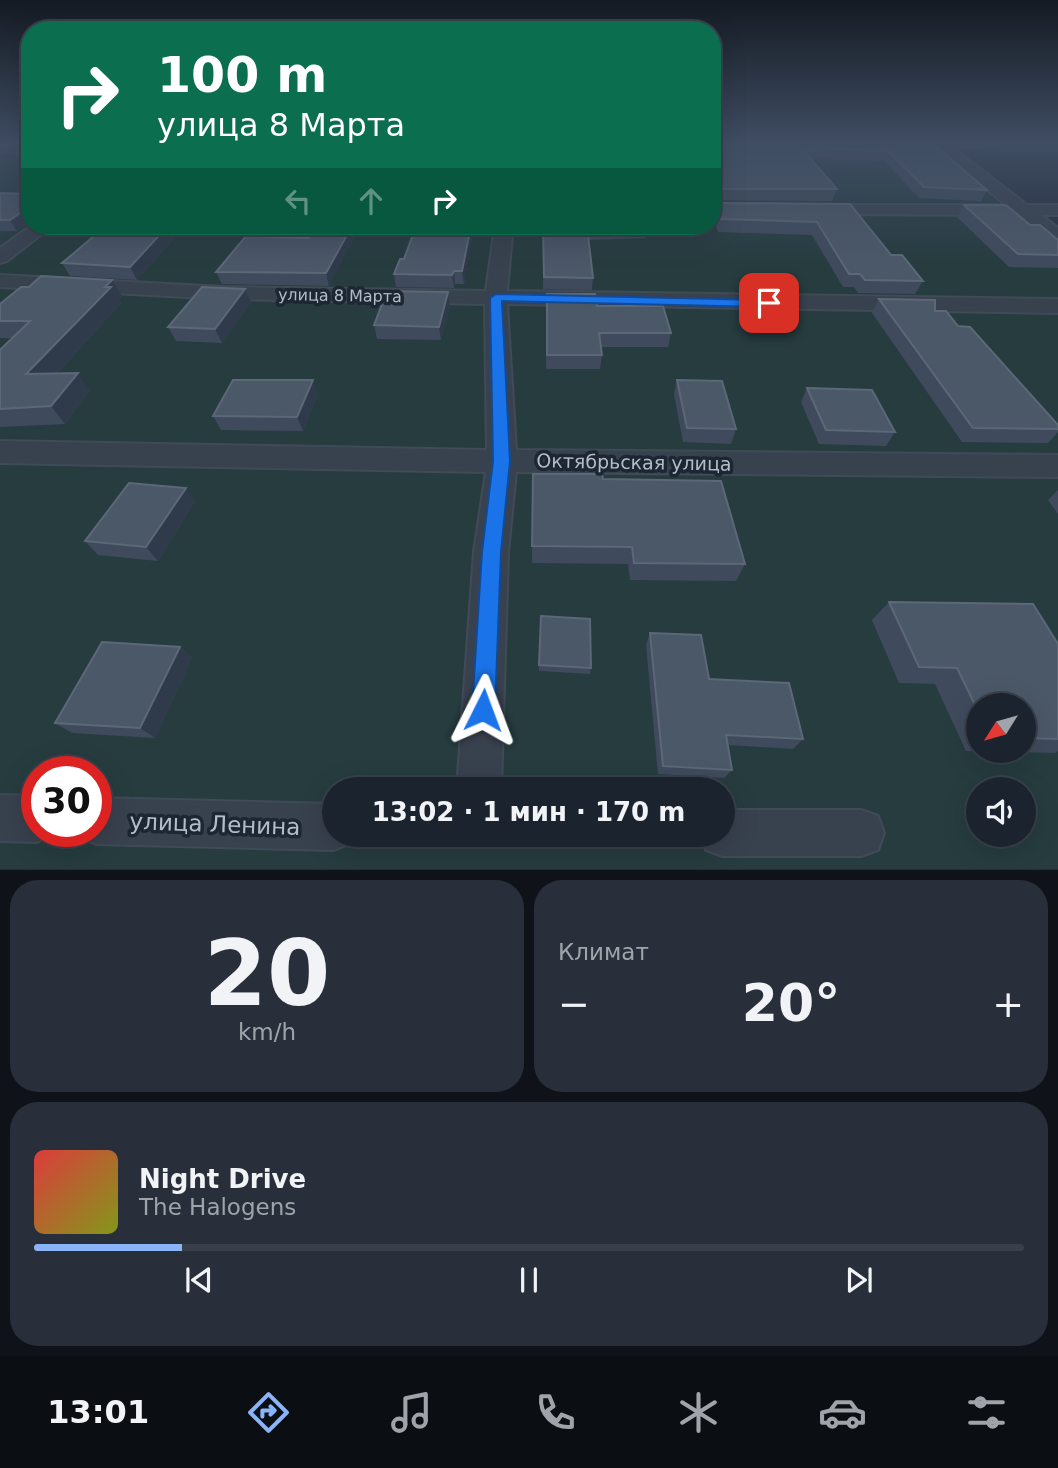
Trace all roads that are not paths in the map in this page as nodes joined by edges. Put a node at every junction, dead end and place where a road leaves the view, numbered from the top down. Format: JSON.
{"nodes":[{"id":1,"x":989,"y":183,"type":"edge"},
{"id":2,"x":801,"y":209,"type":"edge"},
{"id":3,"x":1058,"y":210,"type":"edge"},
{"id":4,"x":1027,"y":211,"type":"junction"},
{"id":5,"x":31,"y":235,"type":"edge"},
{"id":6,"x":503,"y":235,"type":"edge"},
{"id":7,"x":1058,"y":237,"type":"edge"},
{"id":8,"x":0,"y":257,"type":"edge"},
{"id":9,"x":0,"y":281,"type":"edge"},
{"id":10,"x":496,"y":298,"type":"junction"},
{"id":11,"x":1058,"y":306,"type":"edge"},
{"id":12,"x":0,"y":452,"type":"edge"},
{"id":13,"x":502,"y":461,"type":"junction"},
{"id":14,"x":1058,"y":466,"type":"edge"},
{"id":15,"x":480,"y":777,"type":"edge"},
{"id":16,"x":0,"y":818,"type":"edge"},
{"id":17,"x":21,"y":819,"type":"edge"},
{"id":18,"x":112,"y":821,"type":"edge"},
{"id":19,"x":322,"y":827,"type":"edge"},
{"id":20,"x":735,"y":833,"type":"edge"},
{"id":21,"x":861,"y":833,"type":"dead end"}],
"edges":[{"from":1,"to":4,"type":"street"},
{"from":2,"to":4,"type":"street"},
{"from":3,"to":4,"type":"street"},
{"from":4,"to":7,"type":"street"},
{"from":5,"to":8,"type":"street"},
{"from":6,"to":10,"type":"street"},
{"from":9,"to":10,"type":"street","name":"улица 8 Марта"},
{"from":10,"to":11,"type":"street","name":"улица 8 Марта"},
{"from":10,"to":13,"type":"street"},
{"from":12,"to":13,"type":"street","name":"Октябрьская улица"},
{"from":13,"to":14,"type":"street","name":"Октябрьская улица"},
{"from":13,"to":15,"type":"street"},
{"from":16,"to":17,"type":"street"},
{"from":18,"to":19,"type":"street","name":"улица Ленина"},
{"from":20,"to":21,"type":"street"}]}
